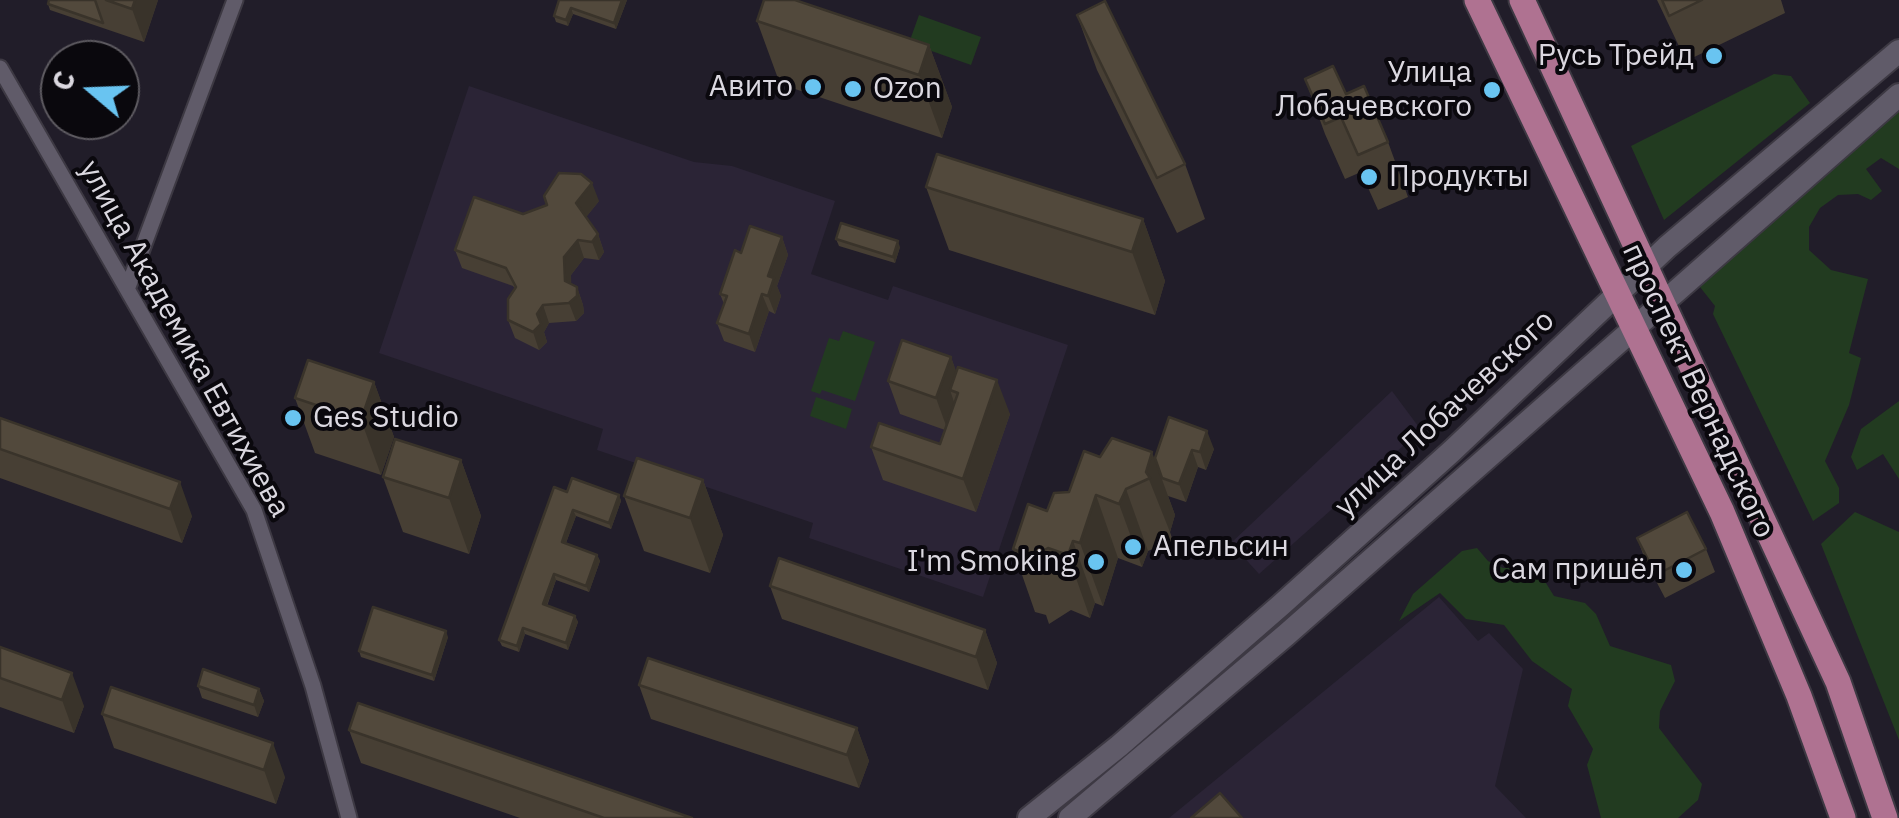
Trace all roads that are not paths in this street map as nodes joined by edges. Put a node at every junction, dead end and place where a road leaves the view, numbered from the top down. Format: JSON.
{"nodes":[{"id":1,"x":235,"y":0,"type":"edge"},
{"id":2,"x":1477,"y":0,"type":"edge"},
{"id":3,"x":1522,"y":0,"type":"edge"},
{"id":4,"x":1899,"y":51,"type":"edge"},
{"id":5,"x":0,"y":68,"type":"edge"},
{"id":6,"x":1899,"y":95,"type":"edge"},
{"id":7,"x":1646,"y":267,"type":"junction"},
{"id":8,"x":128,"y":287,"type":"junction"},
{"id":9,"x":1615,"y":296,"type":"junction"},
{"id":10,"x":1664,"y":300,"type":"junction"},
{"id":11,"x":1632,"y":329,"type":"junction"},
{"id":12,"x":349,"y":818,"type":"edge"},
{"id":13,"x":1029,"y":818,"type":"edge"},
{"id":14,"x":1070,"y":818,"type":"edge"},
{"id":15,"x":1843,"y":818,"type":"edge"},
{"id":16,"x":1885,"y":818,"type":"edge"}],
"edges":[{"from":1,"to":8,"type":"street"},
{"from":2,"to":9,"type":"main road","name":"проспект Вернадского"},
{"from":3,"to":7,"type":"main road","name":"проспект Вернадского"},
{"from":4,"to":7,"type":"main road","name":"улица Лобачевского"},
{"from":5,"to":8,"type":"street","name":"улица Академика Евтихиева"},
{"from":6,"to":10,"type":"main road","name":"улица Лобачевского"},
{"from":7,"to":9,"type":"main road","name":"улица Лобачевского"},
{"from":7,"to":10,"type":"main road","name":"проспект Вернадского"},
{"from":8,"to":12,"type":"street","name":"улица Академика Евтихиева"},
{"from":9,"to":11,"type":"main road","name":"проспект Вернадского"},
{"from":9,"to":13,"type":"main road","name":"улица Лобачевского"},
{"from":10,"to":11,"type":"main road","name":"улица Лобачевского"},
{"from":10,"to":16,"type":"main road","name":"проспект Вернадского"},
{"from":11,"to":14,"type":"main road","name":"улица Лобачевского"},
{"from":11,"to":15,"type":"main road","name":"проспект Вернадского"}]}
